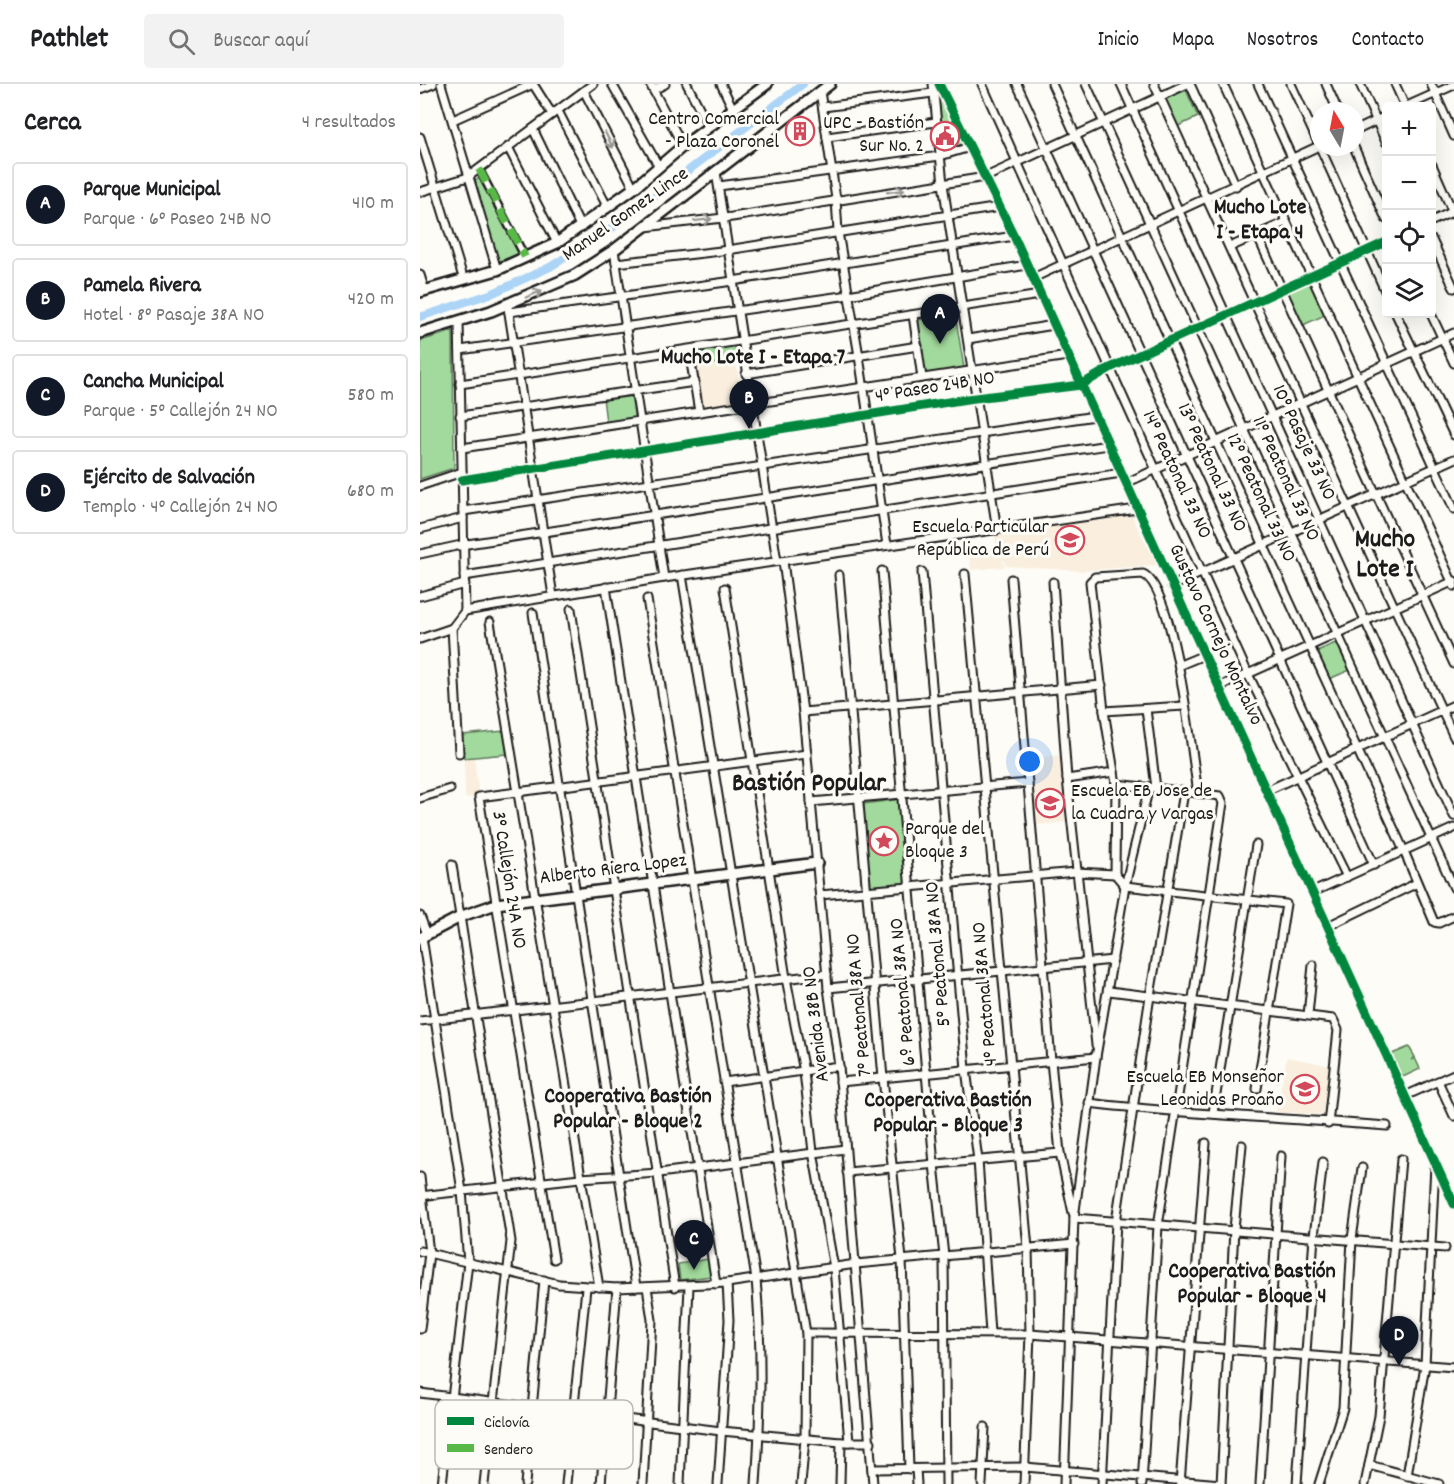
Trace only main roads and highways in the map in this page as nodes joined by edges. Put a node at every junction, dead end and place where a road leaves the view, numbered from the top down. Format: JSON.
{"nodes":[{"id":1,"x":767,"y":84,"type":"edge"},
{"id":2,"x":830,"y":84,"type":"edge"},
{"id":3,"x":756,"y":87,"type":"edge"},
{"id":4,"x":422,"y":292,"type":"edge"},
{"id":5,"x":420,"y":333,"type":"edge"},
{"id":6,"x":817,"y":863,"type":"road end"},
{"id":7,"x":423,"y":936,"type":"edge"}],
"edges":[{"from":1,"to":3,"type":"main road","name":"Manuel Gomez Lince"},
{"from":5,"to":2,"type":"main road","name":"Manuel Gomez Lince","one_way":true},
{"from":3,"to":4,"type":"main road","name":"Manuel Gomez Lince"},
{"from":6,"to":7,"type":"main road","name":"Alberto Riera Lopez"}]}
